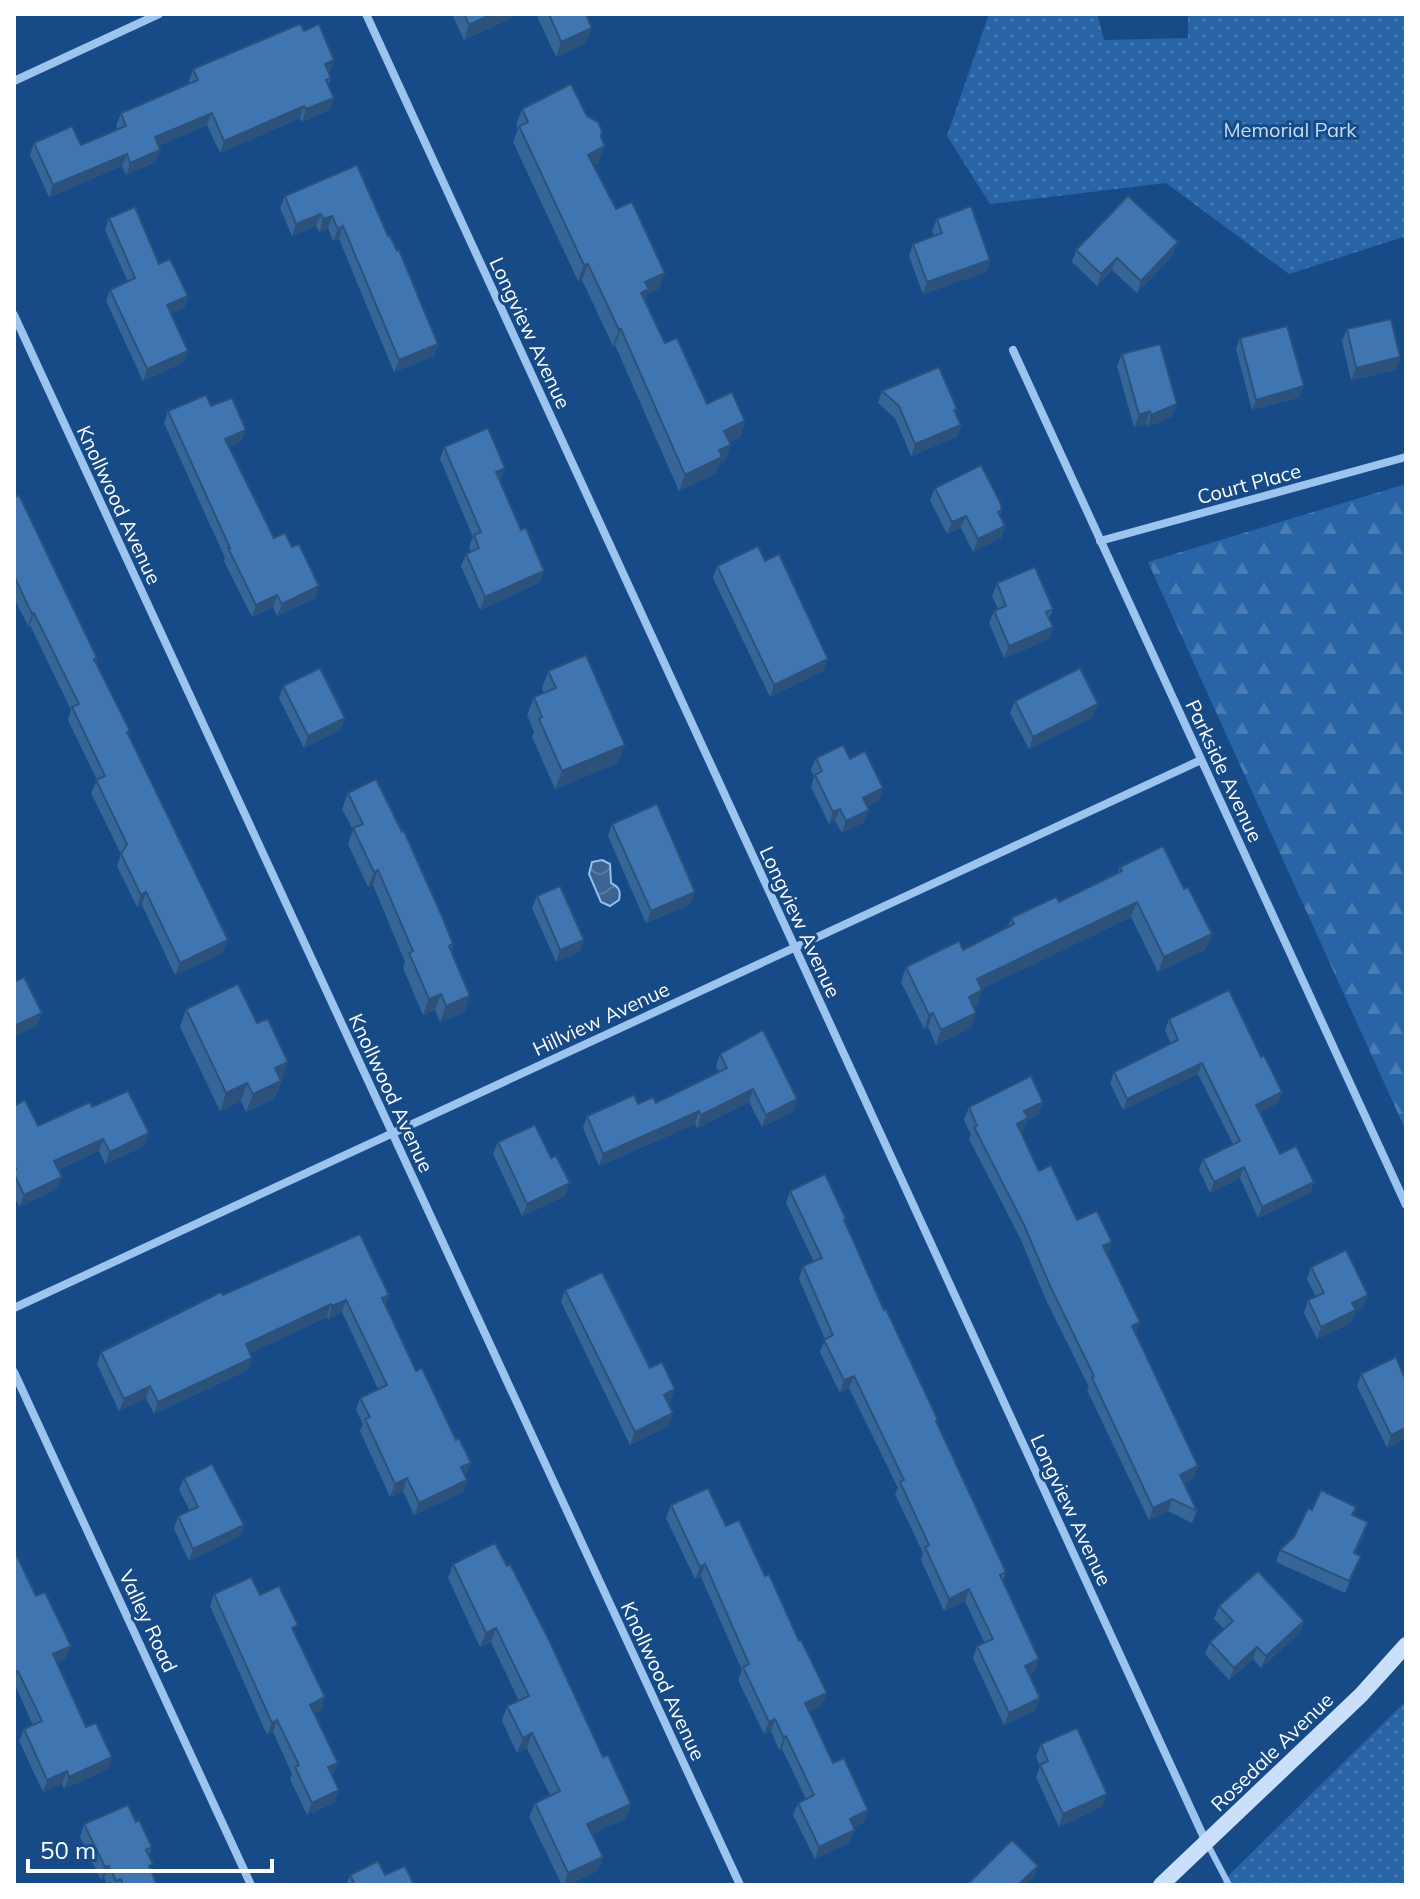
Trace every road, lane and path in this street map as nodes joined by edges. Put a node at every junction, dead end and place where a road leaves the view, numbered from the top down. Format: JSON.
{"nodes":[{"id":1,"x":159,"y":14,"type":"edge"},
{"id":2,"x":366,"y":14,"type":"edge"},
{"id":3,"x":14,"y":81,"type":"edge"},
{"id":4,"x":14,"y":315,"type":"edge"},
{"id":5,"x":1013,"y":350,"type":"dead end"},
{"id":6,"x":1406,"y":457,"type":"edge"},
{"id":7,"x":1100,"y":541,"type":"junction"},
{"id":8,"x":1201,"y":760,"type":"junction"},
{"id":9,"x":794,"y":948,"type":"junction"},
{"id":10,"x":392,"y":1133,"type":"junction"},
{"id":11,"x":1406,"y":1205,"type":"edge"},
{"id":12,"x":14,"y":1308,"type":"edge"},
{"id":13,"x":14,"y":1372,"type":"edge"},
{"id":14,"x":1406,"y":1645,"type":"edge"},
{"id":15,"x":1206,"y":1842,"type":"junction"},
{"id":16,"x":251,"y":1885,"type":"edge"},
{"id":17,"x":740,"y":1885,"type":"edge"},
{"id":18,"x":1161,"y":1885,"type":"edge"},
{"id":19,"x":1229,"y":1885,"type":"edge"}],
"edges":[{"from":1,"to":3,"type":"street"},
{"from":2,"to":9,"type":"street","name":"Longview Avenue"},
{"from":4,"to":10,"type":"street","name":"Knollwood Avenue"},
{"from":5,"to":7,"type":"street","name":"Parkside Avenue"},
{"from":6,"to":7,"type":"street","name":"Court Place"},
{"from":7,"to":8,"type":"street","name":"Parkside Avenue"},
{"from":8,"to":9,"type":"street","name":"Hillview Avenue"},
{"from":8,"to":11,"type":"street","name":"Parkside Avenue"},
{"from":9,"to":10,"type":"street","name":"Hillview Avenue"},
{"from":9,"to":15,"type":"street","name":"Longview Avenue"},
{"from":10,"to":12,"type":"street","name":"Hillview Avenue"},
{"from":10,"to":17,"type":"street","name":"Knollwood Avenue"},
{"from":13,"to":16,"type":"street","name":"Valley Road"},
{"from":14,"to":15,"type":"street","name":"Rosedale Avenue"},
{"from":15,"to":18,"type":"street","name":"Rosedale Avenue"},
{"from":15,"to":19,"type":"lane"}]}
